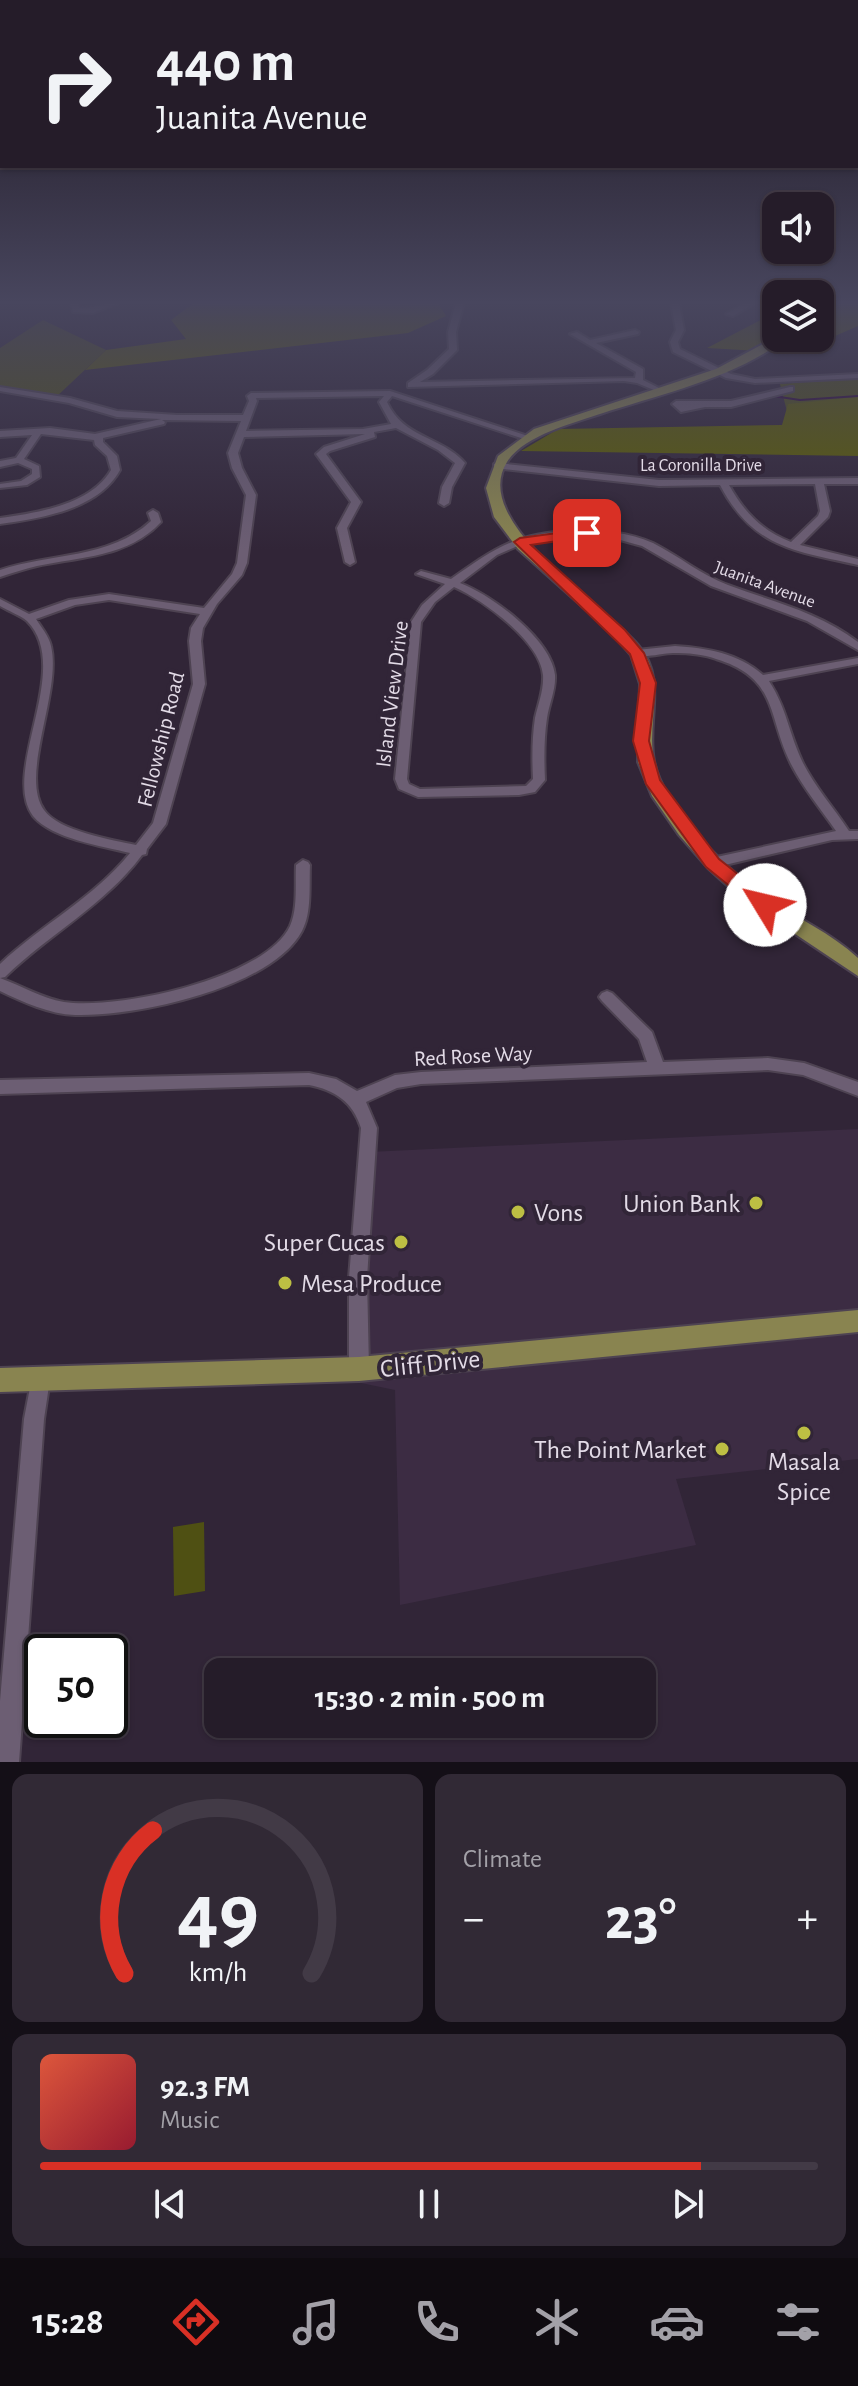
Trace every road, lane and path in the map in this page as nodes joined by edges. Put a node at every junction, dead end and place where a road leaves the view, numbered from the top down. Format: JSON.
{"nodes":[{"id":1,"x":411,"y":385,"type":"edge"},
{"id":2,"x":648,"y":385,"type":"edge"},
{"id":3,"x":678,"y":385,"type":"edge"},
{"id":4,"x":796,"y":385,"type":"edge"},
{"id":5,"x":0,"y":389,"type":"edge"},
{"id":6,"x":661,"y":391,"type":"junction"},
{"id":7,"x":390,"y":393,"type":"junction"},
{"id":8,"x":701,"y":406,"type":"dead end"},
{"id":9,"x":177,"y":418,"type":"junction"},
{"id":10,"x":244,"y":418,"type":"junction"},
{"id":11,"x":397,"y":425,"type":"junction"},
{"id":12,"x":39,"y":431,"type":"junction"},
{"id":13,"x":368,"y":432,"type":"junction"},
{"id":14,"x":0,"y":434,"type":"edge"},
{"id":15,"x":239,"y":434,"type":"junction"},
{"id":16,"x":99,"y":437,"type":"junction"},
{"id":17,"x":527,"y":437,"type":"junction"},
{"id":18,"x":19,"y":460,"type":"junction"},
{"id":19,"x":0,"y":464,"type":"edge"},
{"id":20,"x":497,"y":466,"type":"junction"},
{"id":21,"x":819,"y":481,"type":"junction"},
{"id":22,"x":858,"y":481,"type":"edge"},
{"id":23,"x":723,"y":482,"type":"junction"},
{"id":24,"x":1,"y":488,"type":"edge"},
{"id":25,"x":444,"y":503,"type":"dead end"},
{"id":26,"x":153,"y":513,"type":"dead end"},
{"id":27,"x":0,"y":521,"type":"edge"},
{"id":28,"x":520,"y":542,"type":"junction"},
{"id":29,"x":793,"y":546,"type":"junction"},
{"id":30,"x":350,"y":562,"type":"dead end"},
{"id":31,"x":858,"y":562,"type":"edge"},
{"id":32,"x":0,"y":574,"type":"edge"},
{"id":33,"x":421,"y":574,"type":"dead end"},
{"id":34,"x":454,"y":583,"type":"junction"},
{"id":35,"x":0,"y":602,"type":"edge"},
{"id":36,"x":206,"y":612,"type":"junction"},
{"id":37,"x":31,"y":617,"type":"junction"},
{"id":38,"x":858,"y":647,"type":"edge"},
{"id":39,"x":637,"y":653,"type":"junction"},
{"id":40,"x":858,"y":661,"type":"edge"},
{"id":41,"x":760,"y":679,"type":"junction"},
{"id":42,"x":851,"y":834,"type":"edge"},
{"id":43,"x":141,"y":851,"type":"junction"},
{"id":44,"x":712,"y":863,"type":"junction"},
{"id":45,"x":303,"y":865,"type":"dead end"},
{"id":46,"x":858,"y":969,"type":"edge"},
{"id":47,"x":0,"y":973,"type":"edge"},
{"id":48,"x":0,"y":984,"type":"edge"},
{"id":49,"x":607,"y":997,"type":"dead end"},
{"id":50,"x":657,"y":1068,"type":"junction"},
{"id":51,"x":0,"y":1087,"type":"edge"},
{"id":52,"x":858,"y":1089,"type":"edge"},
{"id":53,"x":356,"y":1099,"type":"junction"},
{"id":54,"x":858,"y":1321,"type":"edge"},
{"id":55,"x":359,"y":1369,"type":"junction"},
{"id":56,"x":40,"y":1379,"type":"junction"},
{"id":57,"x":0,"y":1380,"type":"edge"},
{"id":58,"x":7,"y":1762,"type":"edge"}],
"edges":[{"from":1,"to":7,"type":"street"},
{"from":2,"to":6,"type":"street"},
{"from":3,"to":6,"type":"main road"},
{"from":4,"to":8,"type":"street"},
{"from":5,"to":9,"type":"street"},
{"from":6,"to":17,"type":"main road"},
{"from":7,"to":10,"type":"street"},
{"from":7,"to":11,"type":"street"},
{"from":7,"to":17,"type":"street"},
{"from":9,"to":10,"type":"street"},
{"from":9,"to":16,"type":"street"},
{"from":10,"to":15,"type":"street","name":"Fellowship Road"},
{"from":11,"to":13,"type":"street"},
{"from":11,"to":25,"type":"street"},
{"from":12,"to":14,"type":"street"},
{"from":12,"to":16,"type":"street"},
{"from":12,"to":18,"type":"street"},
{"from":13,"to":15,"type":"street"},
{"from":13,"to":30,"type":"street"},
{"from":15,"to":36,"type":"street","name":"Fellowship Road"},
{"from":16,"to":27,"type":"street"},
{"from":17,"to":20,"type":"main road"},
{"from":18,"to":19,"type":"street"},
{"from":18,"to":24,"type":"street"},
{"from":20,"to":23,"type":"street","name":"La Coronilla Drive"},
{"from":20,"to":28,"type":"main road"},
{"from":21,"to":22,"type":"street","name":"La Coronilla Drive"},
{"from":21,"to":23,"type":"street","name":"La Coronilla Drive"},
{"from":21,"to":29,"type":"street"},
{"from":23,"to":29,"type":"street"},
{"from":26,"to":32,"type":"street"},
{"from":28,"to":34,"type":"street","name":"Island View Drive"},
{"from":28,"to":38,"type":"street","name":"Juanita Avenue"},
{"from":28,"to":39,"type":"main road"},
{"from":29,"to":31,"type":"street"},
{"from":33,"to":34,"type":"street"},
{"from":34,"to":34,"type":"street","name":"Island View Drive"},
{"from":35,"to":37,"type":"street"},
{"from":36,"to":37,"type":"street"},
{"from":36,"to":43,"type":"street","name":"Fellowship Road"},
{"from":37,"to":43,"type":"street"},
{"from":39,"to":41,"type":"street"},
{"from":39,"to":44,"type":"main road"},
{"from":40,"to":41,"type":"street"},
{"from":41,"to":42,"type":"street"},
{"from":42,"to":44,"type":"street"},
{"from":43,"to":47,"type":"street","name":"Fellowship Road"},
{"from":44,"to":46,"type":"main road"},
{"from":45,"to":48,"type":"street"},
{"from":49,"to":50,"type":"street"},
{"from":50,"to":52,"type":"street","name":"Red Rose Way"},
{"from":50,"to":53,"type":"street","name":"Red Rose Way"},
{"from":51,"to":53,"type":"street"},
{"from":53,"to":55,"type":"street"},
{"from":54,"to":55,"type":"main road","name":"Cliff Drive"},
{"from":55,"to":56,"type":"main road","name":"Cliff Drive"},
{"from":56,"to":57,"type":"main road","name":"Cliff Drive"},
{"from":56,"to":58,"type":"street"}]}
